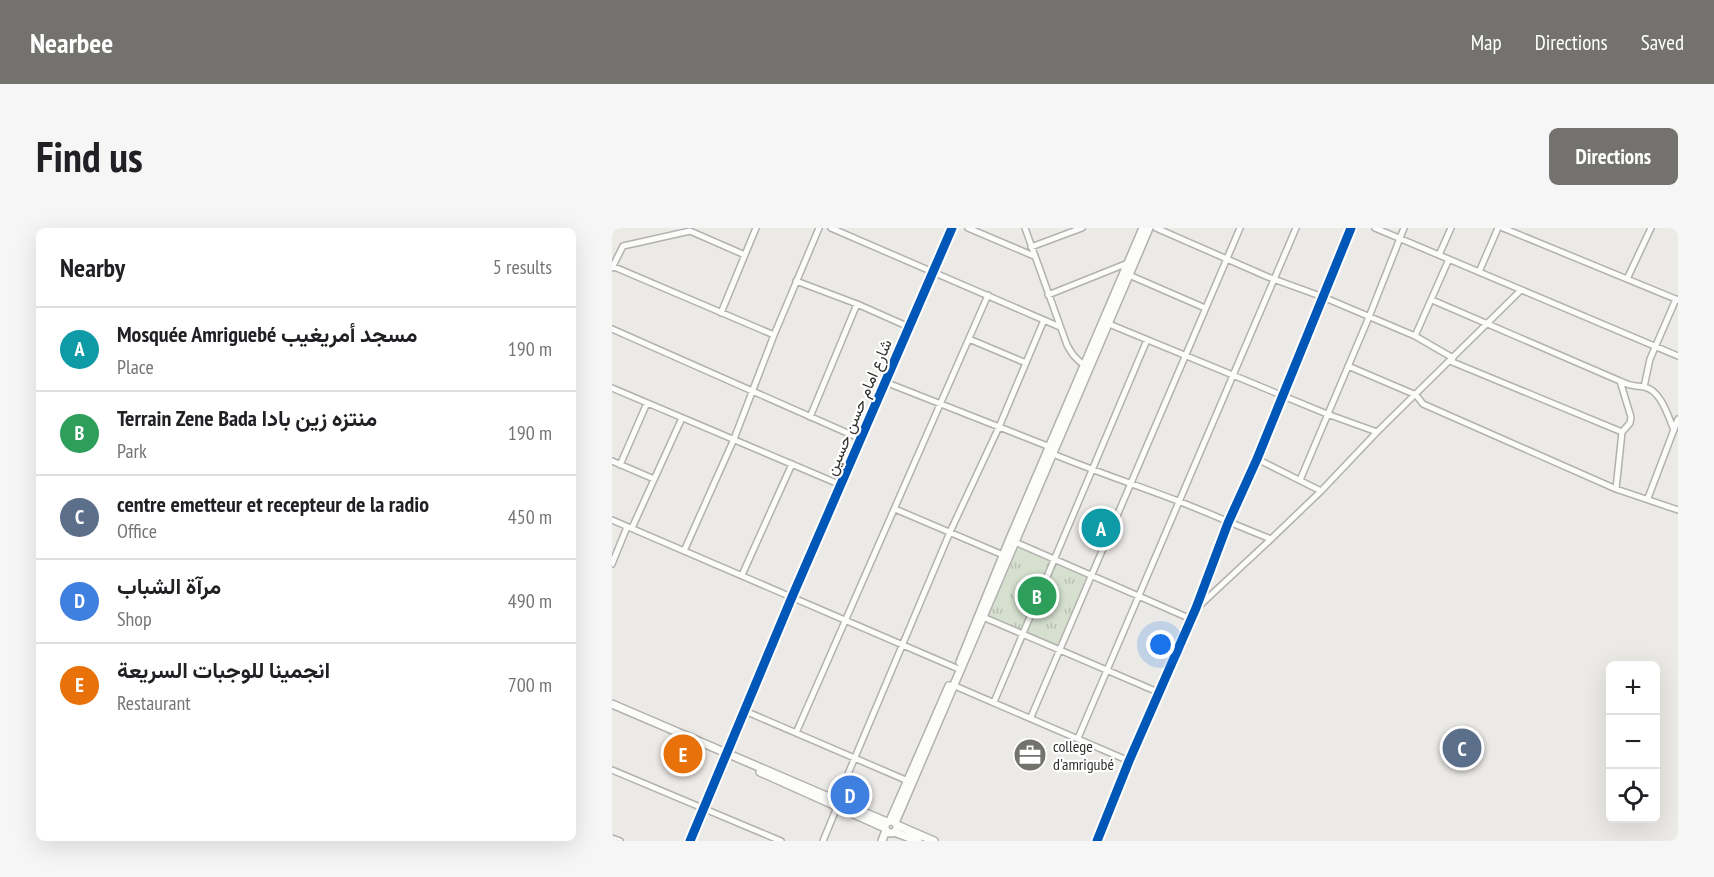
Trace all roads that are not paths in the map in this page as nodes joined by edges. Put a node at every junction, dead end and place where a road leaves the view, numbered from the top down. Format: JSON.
{"nodes":[{"id":1,"x":756,"y":228,"type":"edge"},
{"id":2,"x":819,"y":228,"type":"edge"},
{"id":3,"x":831,"y":228,"type":"edge"},
{"id":4,"x":951,"y":228,"type":"edge"},
{"id":5,"x":968,"y":228,"type":"edge"},
{"id":6,"x":1025,"y":228,"type":"edge"},
{"id":7,"x":1082,"y":228,"type":"edge"},
{"id":8,"x":1143,"y":228,"type":"edge"},
{"id":9,"x":1149,"y":228,"type":"edge"},
{"id":10,"x":1156,"y":228,"type":"edge"},
{"id":11,"x":1240,"y":228,"type":"edge"},
{"id":12,"x":1296,"y":228,"type":"edge"},
{"id":13,"x":1351,"y":228,"type":"edge"},
{"id":14,"x":1375,"y":228,"type":"edge"},
{"id":15,"x":1404,"y":228,"type":"edge"},
{"id":16,"x":1451,"y":228,"type":"edge"},
{"id":17,"x":1498,"y":228,"type":"edge"},
{"id":18,"x":1503,"y":228,"type":"edge"},
{"id":19,"x":1651,"y":228,"type":"edge"},
{"id":20,"x":1401,"y":238,"type":"junction"},
{"id":21,"x":1030,"y":247,"type":"junction"},
{"id":22,"x":745,"y":255,"type":"junction"},
{"id":23,"x":1439,"y":255,"type":"junction"},
{"id":24,"x":1034,"y":256,"type":"junction"},
{"id":25,"x":1227,"y":259,"type":"junction"},
{"id":26,"x":1449,"y":259,"type":"junction"},
{"id":27,"x":1128,"y":263,"type":"junction"},
{"id":28,"x":612,"y":267,"type":"edge"},
{"id":29,"x":933,"y":272,"type":"junction"},
{"id":30,"x":1479,"y":272,"type":"junction"},
{"id":31,"x":1129,"y":275,"type":"junction"},
{"id":32,"x":1274,"y":279,"type":"junction"},
{"id":33,"x":1627,"y":279,"type":"junction"},
{"id":34,"x":796,"y":281,"type":"junction"},
{"id":35,"x":1521,"y":290,"type":"junction"},
{"id":36,"x":988,"y":295,"type":"junction"},
{"id":37,"x":1048,"y":295,"type":"junction"},
{"id":38,"x":1323,"y":297,"type":"junction"},
{"id":39,"x":1677,"y":299,"type":"edge"},
{"id":40,"x":1432,"y":300,"type":"junction"},
{"id":41,"x":857,"y":304,"type":"junction"},
{"id":42,"x":1205,"y":308,"type":"junction"},
{"id":43,"x":721,"y":313,"type":"junction"},
{"id":44,"x":1369,"y":316,"type":"junction"},
{"id":45,"x":1044,"y":320,"type":"junction"},
{"id":46,"x":1487,"y":323,"type":"junction"},
{"id":47,"x":1109,"y":324,"type":"junction"},
{"id":48,"x":909,"y":327,"type":"junction"},
{"id":49,"x":1060,"y":327,"type":"junction"},
{"id":50,"x":612,"y":329,"type":"edge"},
{"id":51,"x":774,"y":335,"type":"junction"},
{"id":52,"x":1415,"y":336,"type":"junction"},
{"id":53,"x":969,"y":339,"type":"junction"},
{"id":54,"x":1147,"y":340,"type":"junction"},
{"id":55,"x":1656,"y":346,"type":"junction"},
{"id":56,"x":1186,"y":355,"type":"junction"},
{"id":57,"x":1678,"y":356,"type":"edge"},
{"id":58,"x":1451,"y":360,"type":"junction"},
{"id":59,"x":1026,"y":363,"type":"junction"},
{"id":60,"x":1088,"y":366,"type":"junction"},
{"id":61,"x":1348,"y":366,"type":"junction"},
{"id":62,"x":1233,"y":375,"type":"junction"},
{"id":63,"x":1620,"y":381,"type":"junction"},
{"id":64,"x":885,"y":382,"type":"junction"},
{"id":65,"x":1644,"y":387,"type":"junction"},
{"id":66,"x":612,"y":389,"type":"edge"},
{"id":67,"x":753,"y":391,"type":"junction"},
{"id":68,"x":1416,"y":395,"type":"junction"},
{"id":69,"x":1283,"y":396,"type":"junction"},
{"id":70,"x":647,"y":403,"type":"junction"},
{"id":71,"x":940,"y":405,"type":"junction"},
{"id":72,"x":1327,"y":414,"type":"junction"},
{"id":73,"x":810,"y":417,"type":"junction"},
{"id":74,"x":682,"y":418,"type":"junction"},
{"id":75,"x":1678,"y":419,"type":"edge"},
{"id":76,"x":999,"y":427,"type":"junction"},
{"id":77,"x":1674,"y":430,"type":"junction"},
{"id":78,"x":1377,"y":432,"type":"junction"},
{"id":79,"x":1622,"y":432,"type":"junction"},
{"id":80,"x":861,"y":439,"type":"junction"},
{"id":81,"x":734,"y":440,"type":"junction"},
{"id":82,"x":1051,"y":451,"type":"junction"},
{"id":83,"x":1257,"y":459,"type":"junction"},
{"id":84,"x":612,"y":461,"type":"edge"},
{"id":85,"x":792,"y":464,"type":"junction"},
{"id":86,"x":620,"y":465,"type":"junction"},
{"id":87,"x":1091,"y":470,"type":"junction"},
{"id":88,"x":654,"y":479,"type":"junction"},
{"id":89,"x":1300,"y":480,"type":"junction"},
{"id":90,"x":1131,"y":484,"type":"junction"},
{"id":91,"x":841,"y":485,"type":"junction"},
{"id":92,"x":1616,"y":489,"type":"junction"},
{"id":93,"x":1321,"y":490,"type":"junction"},
{"id":94,"x":1648,"y":498,"type":"junction"},
{"id":95,"x":1180,"y":502,"type":"junction"},
{"id":96,"x":895,"y":509,"type":"junction"},
{"id":97,"x":1678,"y":510,"type":"edge"},
{"id":98,"x":612,"y":520,"type":"edge"},
{"id":99,"x":1228,"y":523,"type":"junction"},
{"id":100,"x":630,"y":528,"type":"junction"},
{"id":101,"x":950,"y":532,"type":"junction"},
{"id":102,"x":1271,"y":539,"type":"junction"},
{"id":103,"x":1015,"y":542,"type":"junction"},
{"id":104,"x":684,"y":551,"type":"junction"},
{"id":105,"x":1003,"y":555,"type":"junction"},
{"id":106,"x":1054,"y":558,"type":"junction"},
{"id":107,"x":612,"y":564,"type":"edge"},
{"id":108,"x":742,"y":575,"type":"junction"},
{"id":109,"x":1091,"y":575,"type":"junction"},
{"id":110,"x":1140,"y":595,"type":"junction"},
{"id":111,"x":792,"y":597,"type":"junction"},
{"id":112,"x":1196,"y":608,"type":"junction"},
{"id":113,"x":983,"y":617,"type":"junction"},
{"id":114,"x":1191,"y":619,"type":"junction"},
{"id":115,"x":844,"y":620,"type":"junction"},
{"id":116,"x":1022,"y":634,"type":"junction"},
{"id":117,"x":903,"y":645,"type":"junction"},
{"id":118,"x":1060,"y":649,"type":"junction"},
{"id":119,"x":959,"y":669,"type":"junction"},
{"id":120,"x":1108,"y":669,"type":"junction"},
{"id":121,"x":955,"y":686,"type":"junction"},
{"id":122,"x":1160,"y":693,"type":"junction"},
{"id":123,"x":994,"y":702,"type":"junction"},
{"id":124,"x":612,"y":704,"type":"edge"},
{"id":125,"x":612,"y":708,"type":"edge"},
{"id":126,"x":745,"y":711,"type":"junction"},
{"id":127,"x":1030,"y":717,"type":"junction"},
{"id":128,"x":796,"y":733,"type":"junction"},
{"id":129,"x":1078,"y":738,"type":"junction"},
{"id":130,"x":726,"y":755,"type":"junction"},
{"id":131,"x":855,"y":758,"type":"junction"},
{"id":132,"x":1129,"y":761,"type":"junction"},
{"id":133,"x":612,"y":770,"type":"edge"},
{"id":134,"x":908,"y":781,"type":"junction"},
{"id":135,"x":837,"y":803,"type":"junction"},
{"id":136,"x":704,"y":810,"type":"junction"},
{"id":137,"x":891,"y":827,"type":"junction"},
{"id":138,"x":612,"y":838,"type":"edge"},
{"id":139,"x":620,"y":841,"type":"edge"},
{"id":140,"x":690,"y":841,"type":"edge"},
{"id":141,"x":781,"y":841,"type":"edge"},
{"id":142,"x":823,"y":841,"type":"edge"},
{"id":143,"x":882,"y":841,"type":"edge"},
{"id":144,"x":888,"y":841,"type":"edge"},
{"id":145,"x":918,"y":841,"type":"edge"},
{"id":146,"x":934,"y":841,"type":"edge"},
{"id":147,"x":1097,"y":841,"type":"edge"}],
"edges":[{"from":1,"to":22,"type":"street"},
{"from":2,"to":34,"type":"street"},
{"from":3,"to":29,"type":"street"},
{"from":4,"to":29,"type":"street","name":"شارع امام حسن حسين"},
{"from":5,"to":24,"type":"street"},
{"from":6,"to":21,"type":"street"},
{"from":7,"to":21,"type":"street"},
{"from":8,"to":27,"type":"street"},
{"from":9,"to":31,"type":"street"},
{"from":10,"to":25,"type":"street"},
{"from":11,"to":25,"type":"street"},
{"from":12,"to":32,"type":"street"},
{"from":13,"to":38,"type":"street"},
{"from":14,"to":20,"type":"street"},
{"from":15,"to":20,"type":"street"},
{"from":16,"to":23,"type":"street"},
{"from":17,"to":30,"type":"street"},
{"from":18,"to":33,"type":"street"},
{"from":19,"to":33,"type":"street"},
{"from":20,"to":23,"type":"street"},
{"from":20,"to":44,"type":"street"},
{"from":21,"to":24,"type":"street"},
{"from":22,"to":28,"type":"street"},
{"from":22,"to":43,"type":"street"},
{"from":23,"to":26,"type":"street"},
{"from":24,"to":37,"type":"street"},
{"from":25,"to":32,"type":"street"},
{"from":25,"to":42,"type":"street"},
{"from":26,"to":30,"type":"street"},
{"from":26,"to":40,"type":"street"},
{"from":27,"to":37,"type":"street"},
{"from":27,"to":60,"type":"street"},
{"from":28,"to":43,"type":"street"},
{"from":29,"to":36,"type":"street"},
{"from":29,"to":48,"type":"street","name":"شارع امام حسن حسين"},
{"from":30,"to":35,"type":"street"},
{"from":31,"to":42,"type":"street"},
{"from":31,"to":47,"type":"street"},
{"from":32,"to":38,"type":"street"},
{"from":32,"to":62,"type":"street"},
{"from":33,"to":39,"type":"street"},
{"from":34,"to":41,"type":"street"},
{"from":34,"to":51,"type":"street"},
{"from":35,"to":46,"type":"street"},
{"from":35,"to":55,"type":"street"},
{"from":36,"to":45,"type":"street"},
{"from":36,"to":53,"type":"street"},
{"from":37,"to":49,"type":"street"},
{"from":38,"to":44,"type":"street"},
{"from":38,"to":69,"type":"street"},
{"from":39,"to":55,"type":"street"},
{"from":40,"to":46,"type":"street"},
{"from":40,"to":52,"type":"street"},
{"from":41,"to":48,"type":"street"},
{"from":41,"to":73,"type":"street"},
{"from":42,"to":56,"type":"street"},
{"from":43,"to":51,"type":"street"},
{"from":44,"to":52,"type":"street"},
{"from":44,"to":61,"type":"street"},
{"from":45,"to":49,"type":"street"},
{"from":45,"to":59,"type":"street"},
{"from":46,"to":58,"type":"street"},
{"from":46,"to":63,"type":"street"},
{"from":47,"to":54,"type":"street"},
{"from":47,"to":60,"type":"street"},
{"from":48,"to":64,"type":"street","name":"شارع امام حسن حسين"},
{"from":49,"to":60,"type":"street"},
{"from":50,"to":67,"type":"street"},
{"from":51,"to":67,"type":"street"},
{"from":52,"to":58,"type":"street"},
{"from":53,"to":59,"type":"street"},
{"from":53,"to":71,"type":"street"},
{"from":54,"to":56,"type":"street"},
{"from":54,"to":87,"type":"street"},
{"from":55,"to":57,"type":"street"},
{"from":55,"to":65,"type":"street"},
{"from":56,"to":62,"type":"street"},
{"from":56,"to":90,"type":"street"},
{"from":58,"to":68,"type":"street"},
{"from":58,"to":79,"type":"street"},
{"from":59,"to":76,"type":"street"},
{"from":60,"to":82,"type":"street"},
{"from":61,"to":68,"type":"street"},
{"from":61,"to":72,"type":"street"},
{"from":62,"to":69,"type":"street"},
{"from":62,"to":95,"type":"street"},
{"from":63,"to":65,"type":"street"},
{"from":63,"to":79,"type":"street"},
{"from":64,"to":71,"type":"street"},
{"from":64,"to":80,"type":"street","name":"شارع امام حسن حسين"},
{"from":65,"to":77,"type":"street"},
{"from":66,"to":70,"type":"street"},
{"from":67,"to":73,"type":"street"},
{"from":67,"to":81,"type":"street"},
{"from":68,"to":78,"type":"street"},
{"from":68,"to":92,"type":"street"},
{"from":69,"to":72,"type":"street"},
{"from":69,"to":83,"type":"street"},
{"from":70,"to":74,"type":"street"},
{"from":70,"to":86,"type":"street"},
{"from":71,"to":76,"type":"street"},
{"from":71,"to":96,"type":"street"},
{"from":72,"to":78,"type":"street"},
{"from":72,"to":89,"type":"street"},
{"from":73,"to":80,"type":"street"},
{"from":74,"to":81,"type":"street"},
{"from":74,"to":88,"type":"street"},
{"from":75,"to":77,"type":"street"},
{"from":76,"to":82,"type":"street"},
{"from":76,"to":101,"type":"street"},
{"from":77,"to":94,"type":"street"},
{"from":78,"to":93,"type":"street"},
{"from":79,"to":92,"type":"street"},
{"from":80,"to":91,"type":"street","name":"شارع امام حسن حسين"},
{"from":81,"to":85,"type":"street"},
{"from":81,"to":104,"type":"street"},
{"from":82,"to":87,"type":"street"},
{"from":82,"to":103,"type":"street"},
{"from":82,"to":105,"type":"street"},
{"from":83,"to":89,"type":"street"},
{"from":83,"to":99,"type":"street"},
{"from":84,"to":86,"type":"street"},
{"from":85,"to":91,"type":"street"},
{"from":85,"to":108,"type":"street"},
{"from":86,"to":88,"type":"street"},
{"from":87,"to":90,"type":"street"},
{"from":87,"to":106,"type":"street"},
{"from":88,"to":100,"type":"street"},
{"from":89,"to":93,"type":"street"},
{"from":90,"to":95,"type":"street"},
{"from":90,"to":109,"type":"street"},
{"from":91,"to":111,"type":"street","name":"شارع امام حسن حسين"},
{"from":92,"to":94,"type":"street"},
{"from":93,"to":102,"type":"street"},
{"from":94,"to":97,"type":"street"},
{"from":95,"to":99,"type":"street"},
{"from":95,"to":110,"type":"street"},
{"from":96,"to":101,"type":"street"},
{"from":96,"to":115,"type":"street"},
{"from":98,"to":100,"type":"street"},
{"from":99,"to":102,"type":"street"},
{"from":99,"to":112,"type":"street"},
{"from":100,"to":104,"type":"street"},
{"from":100,"to":107,"type":"street"},
{"from":101,"to":105,"type":"street"},
{"from":101,"to":117,"type":"street"},
{"from":102,"to":112,"type":"street"},
{"from":103,"to":106,"type":"street"},
{"from":103,"to":113,"type":"street"},
{"from":104,"to":108,"type":"street"},
{"from":105,"to":119,"type":"street"},
{"from":106,"to":109,"type":"street"},
{"from":106,"to":116,"type":"street"},
{"from":108,"to":111,"type":"street"},
{"from":109,"to":110,"type":"street"},
{"from":109,"to":118,"type":"street"},
{"from":110,"to":114,"type":"street"},
{"from":110,"to":120,"type":"street"},
{"from":111,"to":115,"type":"street"},
{"from":111,"to":126,"type":"street","name":"شارع امام حسن حسين"},
{"from":112,"to":114,"type":"street"},
{"from":113,"to":116,"type":"street"},
{"from":113,"to":119,"type":"street"},
{"from":114,"to":122,"type":"street"},
{"from":115,"to":117,"type":"street"},
{"from":115,"to":128,"type":"street"},
{"from":116,"to":118,"type":"street"},
{"from":116,"to":123,"type":"street"},
{"from":117,"to":119,"type":"street"},
{"from":117,"to":131,"type":"street"},
{"from":118,"to":120,"type":"street"},
{"from":118,"to":127,"type":"street"},
{"from":119,"to":121,"type":"street"},
{"from":119,"to":134,"type":"street"},
{"from":120,"to":122,"type":"street"},
{"from":120,"to":129,"type":"street"},
{"from":121,"to":123,"type":"street"},
{"from":121,"to":137,"type":"street"},
{"from":122,"to":132,"type":"street"},
{"from":123,"to":127,"type":"street"},
{"from":124,"to":130,"type":"street"},
{"from":125,"to":130,"type":"street"},
{"from":126,"to":128,"type":"street"},
{"from":126,"to":130,"type":"street","name":"شارع امام حسن حسين"},
{"from":127,"to":129,"type":"street"},
{"from":128,"to":131,"type":"street"},
{"from":129,"to":132,"type":"street"},
{"from":130,"to":135,"type":"street"},
{"from":130,"to":136,"type":"street","name":"شارع امام حسن حسين"},
{"from":131,"to":134,"type":"street"},
{"from":131,"to":135,"type":"street"},
{"from":132,"to":147,"type":"street"},
{"from":133,"to":136,"type":"street"},
{"from":134,"to":137,"type":"street"},
{"from":135,"to":137,"type":"street"},
{"from":135,"to":142,"type":"street"},
{"from":136,"to":140,"type":"street","name":"شارع امام حسن حسين"},
{"from":136,"to":141,"type":"street"},
{"from":137,"to":143,"type":"street"},
{"from":137,"to":144,"type":"street"},
{"from":137,"to":145,"type":"street"},
{"from":137,"to":146,"type":"street"},
{"from":138,"to":139,"type":"street"}]}
